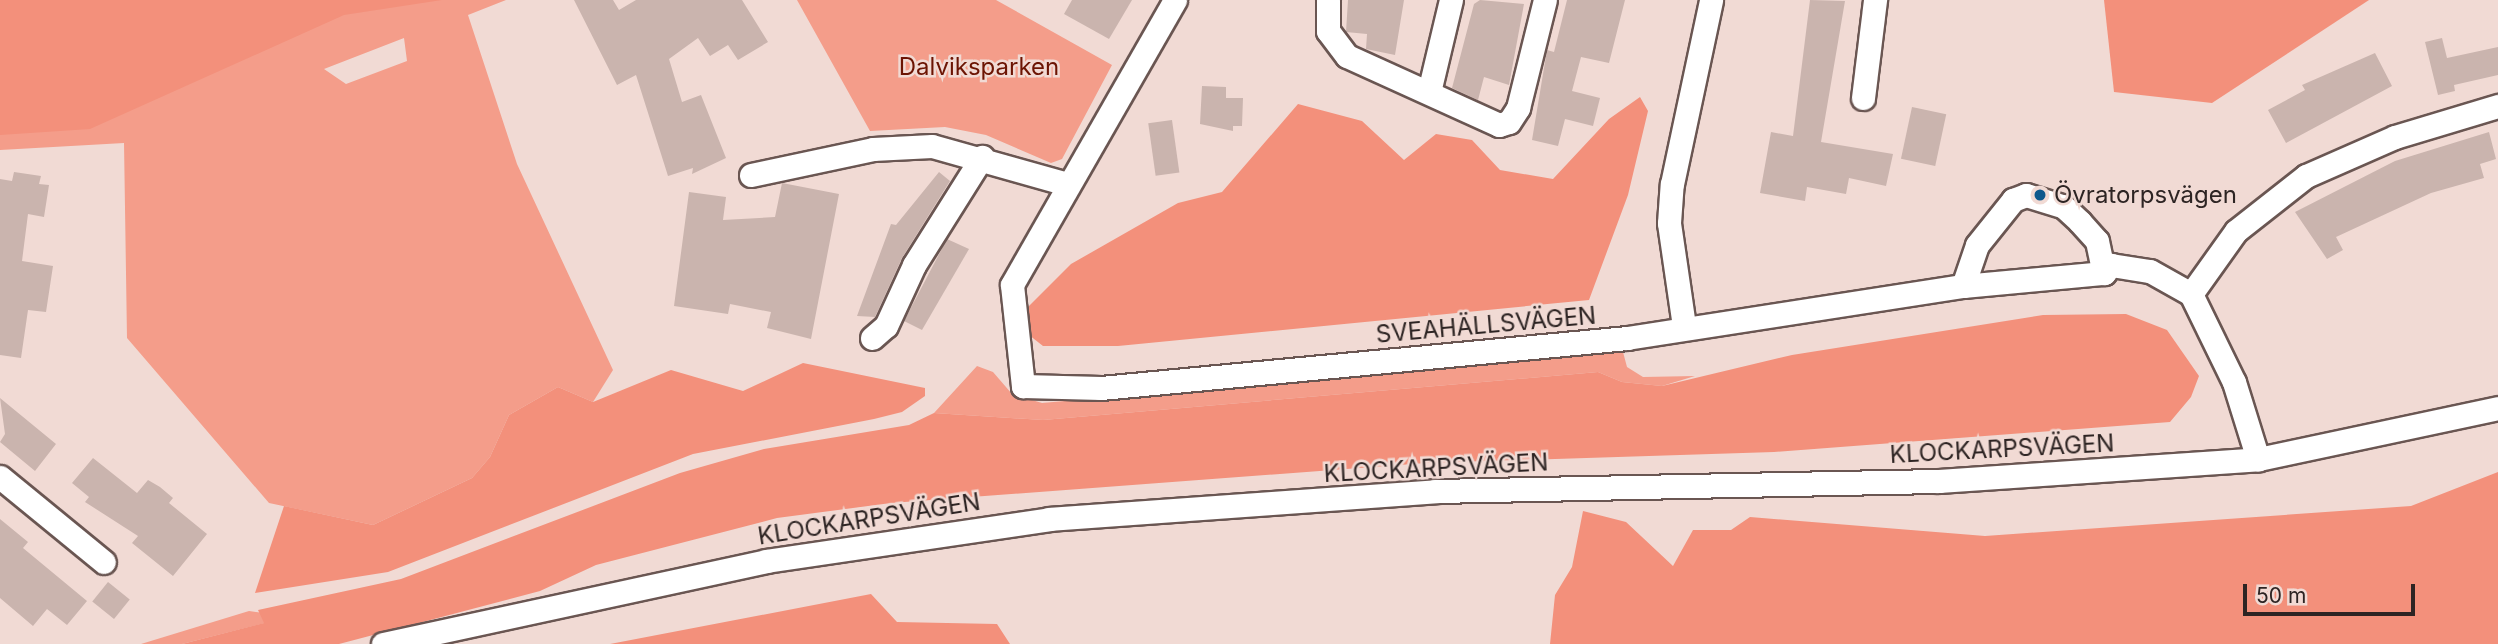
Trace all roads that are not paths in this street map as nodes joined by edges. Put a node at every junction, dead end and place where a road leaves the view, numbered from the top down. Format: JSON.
{"nodes":[{"id":1,"x":1175,"y":0,"type":"edge"},
{"id":2,"x":1328,"y":0,"type":"edge"},
{"id":3,"x":1451,"y":0,"type":"edge"},
{"id":4,"x":1545,"y":0,"type":"edge"},
{"id":5,"x":1711,"y":0,"type":"edge"},
{"id":6,"x":1874,"y":0,"type":"edge"},
{"id":7,"x":1429,"y":92,"type":"junction"},
{"id":8,"x":1863,"y":98,"type":"dead end"},
{"id":9,"x":2498,"y":106,"type":"edge"},
{"id":10,"x":982,"y":157,"type":"junction"},
{"id":11,"x":751,"y":175,"type":"dead end"},
{"id":12,"x":1066,"y":184,"type":"junction"},
{"id":13,"x":2104,"y":272,"type":"junction"},
{"id":14,"x":1964,"y":286,"type":"junction"},
{"id":15,"x":2191,"y":294,"type":"junction"},
{"id":16,"x":1684,"y":326,"type":"junction"},
{"id":17,"x":872,"y":338,"type":"dead end"},
{"id":18,"x":2498,"y":408,"type":"edge"},
{"id":19,"x":2258,"y":459,"type":"junction"},
{"id":20,"x":0,"y":477,"type":"edge"},
{"id":21,"x":104,"y":562,"type":"dead end"},
{"id":22,"x":383,"y":644,"type":"edge"}],
"edges":[{"from":1,"to":12,"type":"street","name":"SVEAHÄLLSVÄGEN"},
{"from":2,"to":7,"type":"street"},
{"from":3,"to":7,"type":"street"},
{"from":4,"to":7,"type":"street"},
{"from":5,"to":16,"type":"street"},
{"from":6,"to":8,"type":"street"},
{"from":9,"to":15,"type":"street"},
{"from":10,"to":11,"type":"street"},
{"from":10,"to":12,"type":"street"},
{"from":10,"to":17,"type":"street"},
{"from":12,"to":16,"type":"street","name":"SVEAHÄLLSVÄGEN"},
{"from":13,"to":14,"type":"street","name":"SVEAHÄLLSVÄGEN"},
{"from":13,"to":14,"type":"street"},
{"from":13,"to":15,"type":"street","name":"SVEAHÄLLSVÄGEN"},
{"from":14,"to":16,"type":"street","name":"SVEAHÄLLSVÄGEN"},
{"from":15,"to":19,"type":"street"},
{"from":18,"to":19,"type":"street","name":"KLOCKARPSVÄGEN"},
{"from":19,"to":22,"type":"street","name":"KLOCKARPSVÄGEN"},
{"from":20,"to":21,"type":"street"}]}
